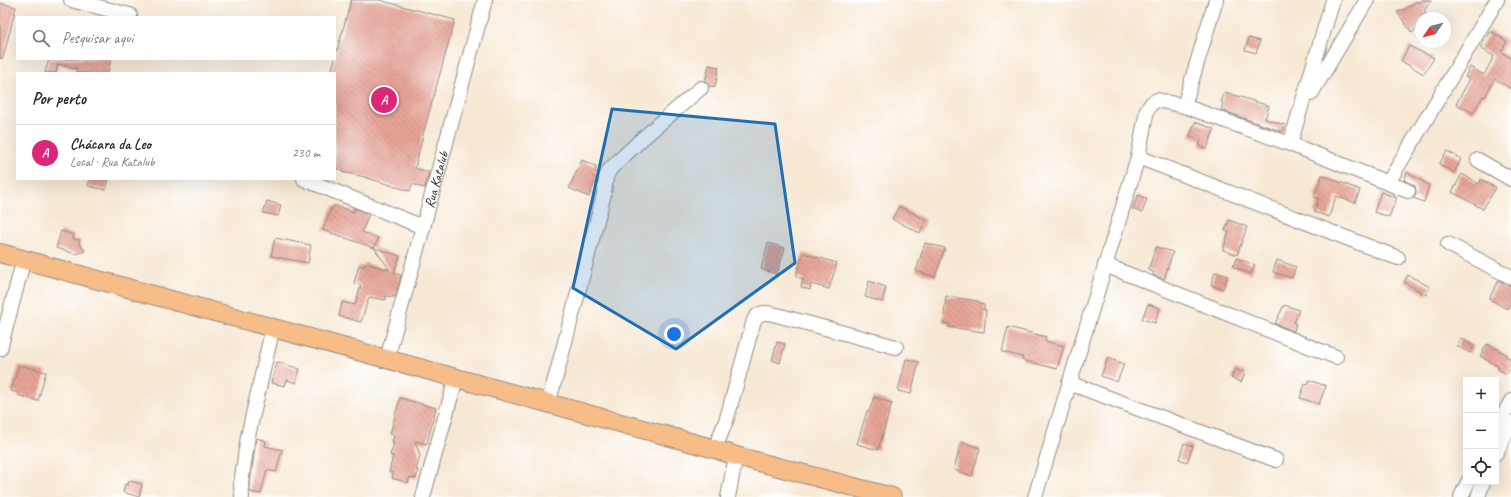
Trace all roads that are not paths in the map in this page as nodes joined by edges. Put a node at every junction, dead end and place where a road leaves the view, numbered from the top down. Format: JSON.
{"nodes":[{"id":1,"x":71,"y":0,"type":"edge"},
{"id":2,"x":485,"y":0,"type":"edge"},
{"id":3,"x":1216,"y":0,"type":"edge"},
{"id":4,"x":1333,"y":0,"type":"edge"},
{"id":5,"x":1366,"y":0,"type":"edge"},
{"id":6,"x":1497,"y":0,"type":"edge"},
{"id":7,"x":130,"y":15,"type":"dead end"},
{"id":8,"x":702,"y":88,"type":"dead end"},
{"id":9,"x":1184,"y":106,"type":"junction"},
{"id":10,"x":1300,"y":113,"type":"junction"},
{"id":11,"x":1290,"y":144,"type":"junction"},
{"id":12,"x":1138,"y":157,"type":"junction"},
{"id":13,"x":1478,"y":160,"type":"dead end"},
{"id":14,"x":1511,"y":179,"type":"edge"},
{"id":15,"x":306,"y":180,"type":"edge"},
{"id":16,"x":1388,"y":183,"type":"junction"},
{"id":17,"x":1408,"y":191,"type":"dead end"},
{"id":18,"x":423,"y":227,"type":"junction"},
{"id":19,"x":1448,"y":244,"type":"dead end"},
{"id":20,"x":0,"y":253,"type":"edge"},
{"id":21,"x":1398,"y":258,"type":"dead end"},
{"id":22,"x":24,"y":259,"type":"junction"},
{"id":23,"x":1105,"y":265,"type":"junction"},
{"id":24,"x":1511,"y":277,"type":"edge"},
{"id":25,"x":273,"y":327,"type":"junction"},
{"id":26,"x":896,"y":347,"type":"dead end"},
{"id":27,"x":0,"y":349,"type":"edge"},
{"id":28,"x":1336,"y":357,"type":"dead end"},
{"id":29,"x":387,"y":359,"type":"junction"},
{"id":30,"x":456,"y":378,"type":"junction"},
{"id":31,"x":1070,"y":383,"type":"junction"},
{"id":32,"x":1511,"y":402,"type":"edge"},
{"id":33,"x":548,"y":403,"type":"junction"},
{"id":34,"x":1499,"y":424,"type":"edge"},
{"id":35,"x":1511,"y":424,"type":"edge"},
{"id":36,"x":715,"y":448,"type":"junction"},
{"id":37,"x":1498,"y":449,"type":"edge"},
{"id":38,"x":736,"y":456,"type":"junction"},
{"id":39,"x":1276,"y":460,"type":"dead end"},
{"id":40,"x":1467,"y":485,"type":"edge"},
{"id":41,"x":1481,"y":485,"type":"edge"},
{"id":42,"x":860,"y":493,"type":"edge"},
{"id":43,"x":242,"y":497,"type":"edge"},
{"id":44,"x":423,"y":497,"type":"edge"},
{"id":45,"x":728,"y":497,"type":"edge"},
{"id":46,"x":892,"y":497,"type":"edge"},
{"id":47,"x":1035,"y":497,"type":"edge"},
{"id":48,"x":1461,"y":497,"type":"edge"},
{"id":49,"x":1478,"y":497,"type":"edge"}],
"edges":[{"from":1,"to":7,"type":"street"},
{"from":2,"to":18,"type":"street","name":"Rua Katalub"},
{"from":3,"to":9,"type":"street"},
{"from":4,"to":10,"type":"street"},
{"from":5,"to":10,"type":"street"},
{"from":6,"to":16,"type":"street"},
{"from":8,"to":33,"type":"street"},
{"from":9,"to":11,"type":"street"},
{"from":9,"to":12,"type":"street"},
{"from":10,"to":11,"type":"street"},
{"from":11,"to":16,"type":"street"},
{"from":12,"to":21,"type":"street"},
{"from":12,"to":23,"type":"street"},
{"from":13,"to":14,"type":"street"},
{"from":15,"to":18,"type":"street"},
{"from":16,"to":17,"type":"street"},
{"from":18,"to":29,"type":"street","name":"Rua Katalub"},
{"from":19,"to":24,"type":"street"},
{"from":20,"to":22,"type":"main road"},
{"from":22,"to":25,"type":"main road"},
{"from":22,"to":27,"type":"street"},
{"from":23,"to":28,"type":"street"},
{"from":23,"to":31,"type":"street"},
{"from":25,"to":29,"type":"main road"},
{"from":25,"to":43,"type":"street"},
{"from":26,"to":36,"type":"street"},
{"from":29,"to":30,"type":"main road"},
{"from":30,"to":33,"type":"main road"},
{"from":30,"to":44,"type":"street"},
{"from":31,"to":39,"type":"street"},
{"from":31,"to":47,"type":"street"},
{"from":32,"to":34,"type":"street"},
{"from":33,"to":36,"type":"main road"},
{"from":35,"to":37,"type":"street"},
{"from":36,"to":38,"type":"main road"},
{"from":38,"to":42,"type":"main road"},
{"from":38,"to":45,"type":"street"},
{"from":40,"to":48,"type":"street"},
{"from":41,"to":49,"type":"street"},
{"from":42,"to":46,"type":"main road"}]}
